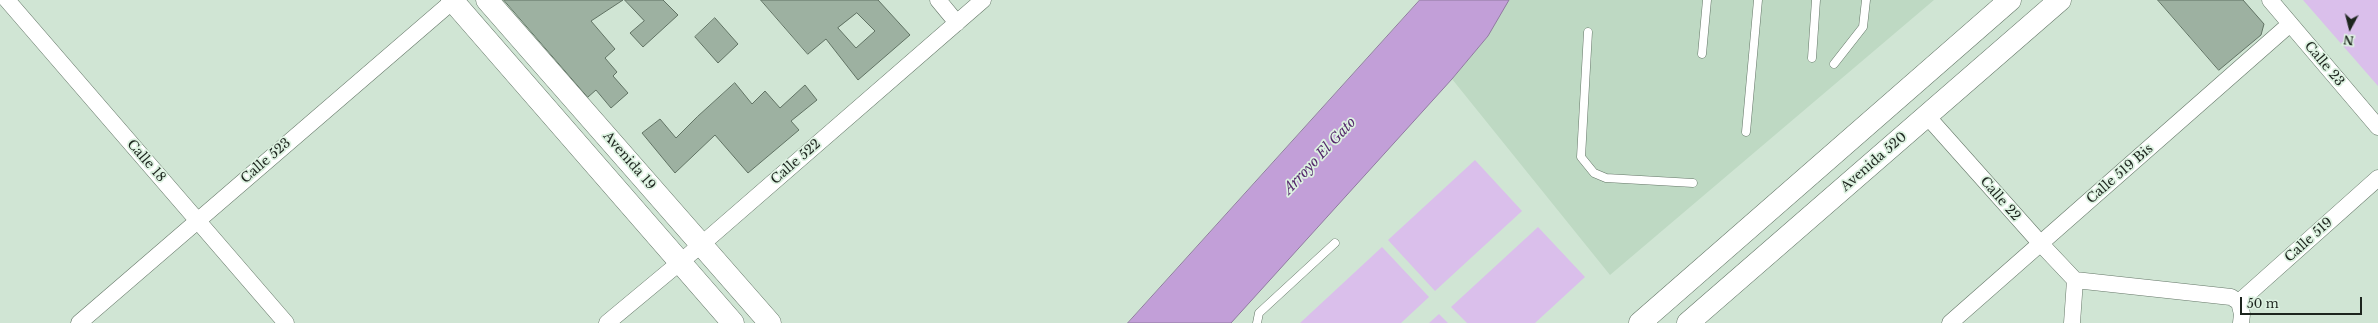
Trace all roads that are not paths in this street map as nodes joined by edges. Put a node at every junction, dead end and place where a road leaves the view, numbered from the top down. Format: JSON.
{"nodes":[{"id":1,"x":7,"y":0,"type":"edge"},
{"id":2,"x":453,"y":0,"type":"edge"},
{"id":3,"x":487,"y":0,"type":"edge"},
{"id":4,"x":938,"y":0,"type":"edge"},
{"id":5,"x":983,"y":0,"type":"edge"},
{"id":6,"x":1707,"y":0,"type":"edge"},
{"id":7,"x":1758,"y":0,"type":"edge"},
{"id":8,"x":1816,"y":0,"type":"edge"},
{"id":9,"x":1866,"y":0,"type":"edge"},
{"id":10,"x":2010,"y":0,"type":"edge"},
{"id":11,"x":2060,"y":0,"type":"edge"},
{"id":12,"x":2270,"y":0,"type":"edge"},
{"id":13,"x":957,"y":23,"type":"junction"},
{"id":14,"x":2290,"y":24,"type":"junction"},
{"id":15,"x":1588,"y":32,"type":"dead end"},
{"id":16,"x":1702,"y":54,"type":"dead end"},
{"id":17,"x":1812,"y":58,"type":"dead end"},
{"id":18,"x":1834,"y":64,"type":"dead end"},
{"id":19,"x":1927,"y":116,"type":"junction"},
{"id":20,"x":2378,"y":127,"type":"edge"},
{"id":21,"x":1746,"y":132,"type":"dead end"},
{"id":22,"x":2378,"y":178,"type":"edge"},
{"id":23,"x":1693,"y":183,"type":"dead end"},
{"id":24,"x":197,"y":220,"type":"junction"},
{"id":25,"x":1336,"y":243,"type":"dead end"},
{"id":26,"x":702,"y":244,"type":"junction"},
{"id":27,"x":2041,"y":244,"type":"junction"},
{"id":28,"x":680,"y":263,"type":"junction"},
{"id":29,"x":2076,"y":280,"type":"junction"},
{"id":30,"x":2239,"y":302,"type":"junction"},
{"id":31,"x":79,"y":323,"type":"edge"},
{"id":32,"x":286,"y":323,"type":"edge"},
{"id":33,"x":607,"y":323,"type":"edge"},
{"id":34,"x":733,"y":323,"type":"edge"},
{"id":35,"x":770,"y":323,"type":"edge"},
{"id":36,"x":1257,"y":323,"type":"edge"},
{"id":37,"x":1640,"y":323,"type":"edge"},
{"id":38,"x":1688,"y":323,"type":"edge"},
{"id":39,"x":1950,"y":323,"type":"edge"},
{"id":40,"x":2072,"y":323,"type":"edge"},
{"id":41,"x":2241,"y":323,"type":"edge"}],
"edges":[{"from":1,"to":24,"type":"street","name":"Calle 18"},
{"from":2,"to":24,"type":"street","name":"Calle 523"},
{"from":2,"to":28,"type":"main road"},
{"from":3,"to":26,"type":"main road","name":"Avenida 19"},
{"from":4,"to":13,"type":"street"},
{"from":5,"to":13,"type":"street","name":"Calle 522"},
{"from":6,"to":16,"type":"lane"},
{"from":7,"to":21,"type":"lane"},
{"from":8,"to":17,"type":"lane"},
{"from":9,"to":18,"type":"lane"},
{"from":10,"to":37,"type":"main road"},
{"from":11,"to":19,"type":"main road","name":"Avenida 520"},
{"from":12,"to":14,"type":"street","name":"Calle 23"},
{"from":13,"to":26,"type":"street","name":"Calle 522"},
{"from":14,"to":20,"type":"street","name":"Calle 23"},
{"from":14,"to":27,"type":"street","name":"Calle 519 Bis"},
{"from":15,"to":23,"type":"lane"},
{"from":19,"to":27,"type":"street","name":"Calle 22"},
{"from":19,"to":38,"type":"main road","name":"Avenida 520"},
{"from":22,"to":30,"type":"street","name":"Calle 519"},
{"from":24,"to":31,"type":"street","name":"Calle 523"},
{"from":24,"to":32,"type":"street","name":"Calle 18"},
{"from":25,"to":36,"type":"lane"},
{"from":26,"to":28,"type":"street","name":"Calle 522"},
{"from":26,"to":35,"type":"main road","name":"Avenida 19"},
{"from":27,"to":29,"type":"street","name":"Calle 22"},
{"from":27,"to":39,"type":"street","name":"Calle 519 Bis"},
{"from":28,"to":33,"type":"street","name":"Calle 522"},
{"from":28,"to":34,"type":"main road"},
{"from":29,"to":30,"type":"street"},
{"from":29,"to":40,"type":"street"},
{"from":30,"to":41,"type":"street"}]}
